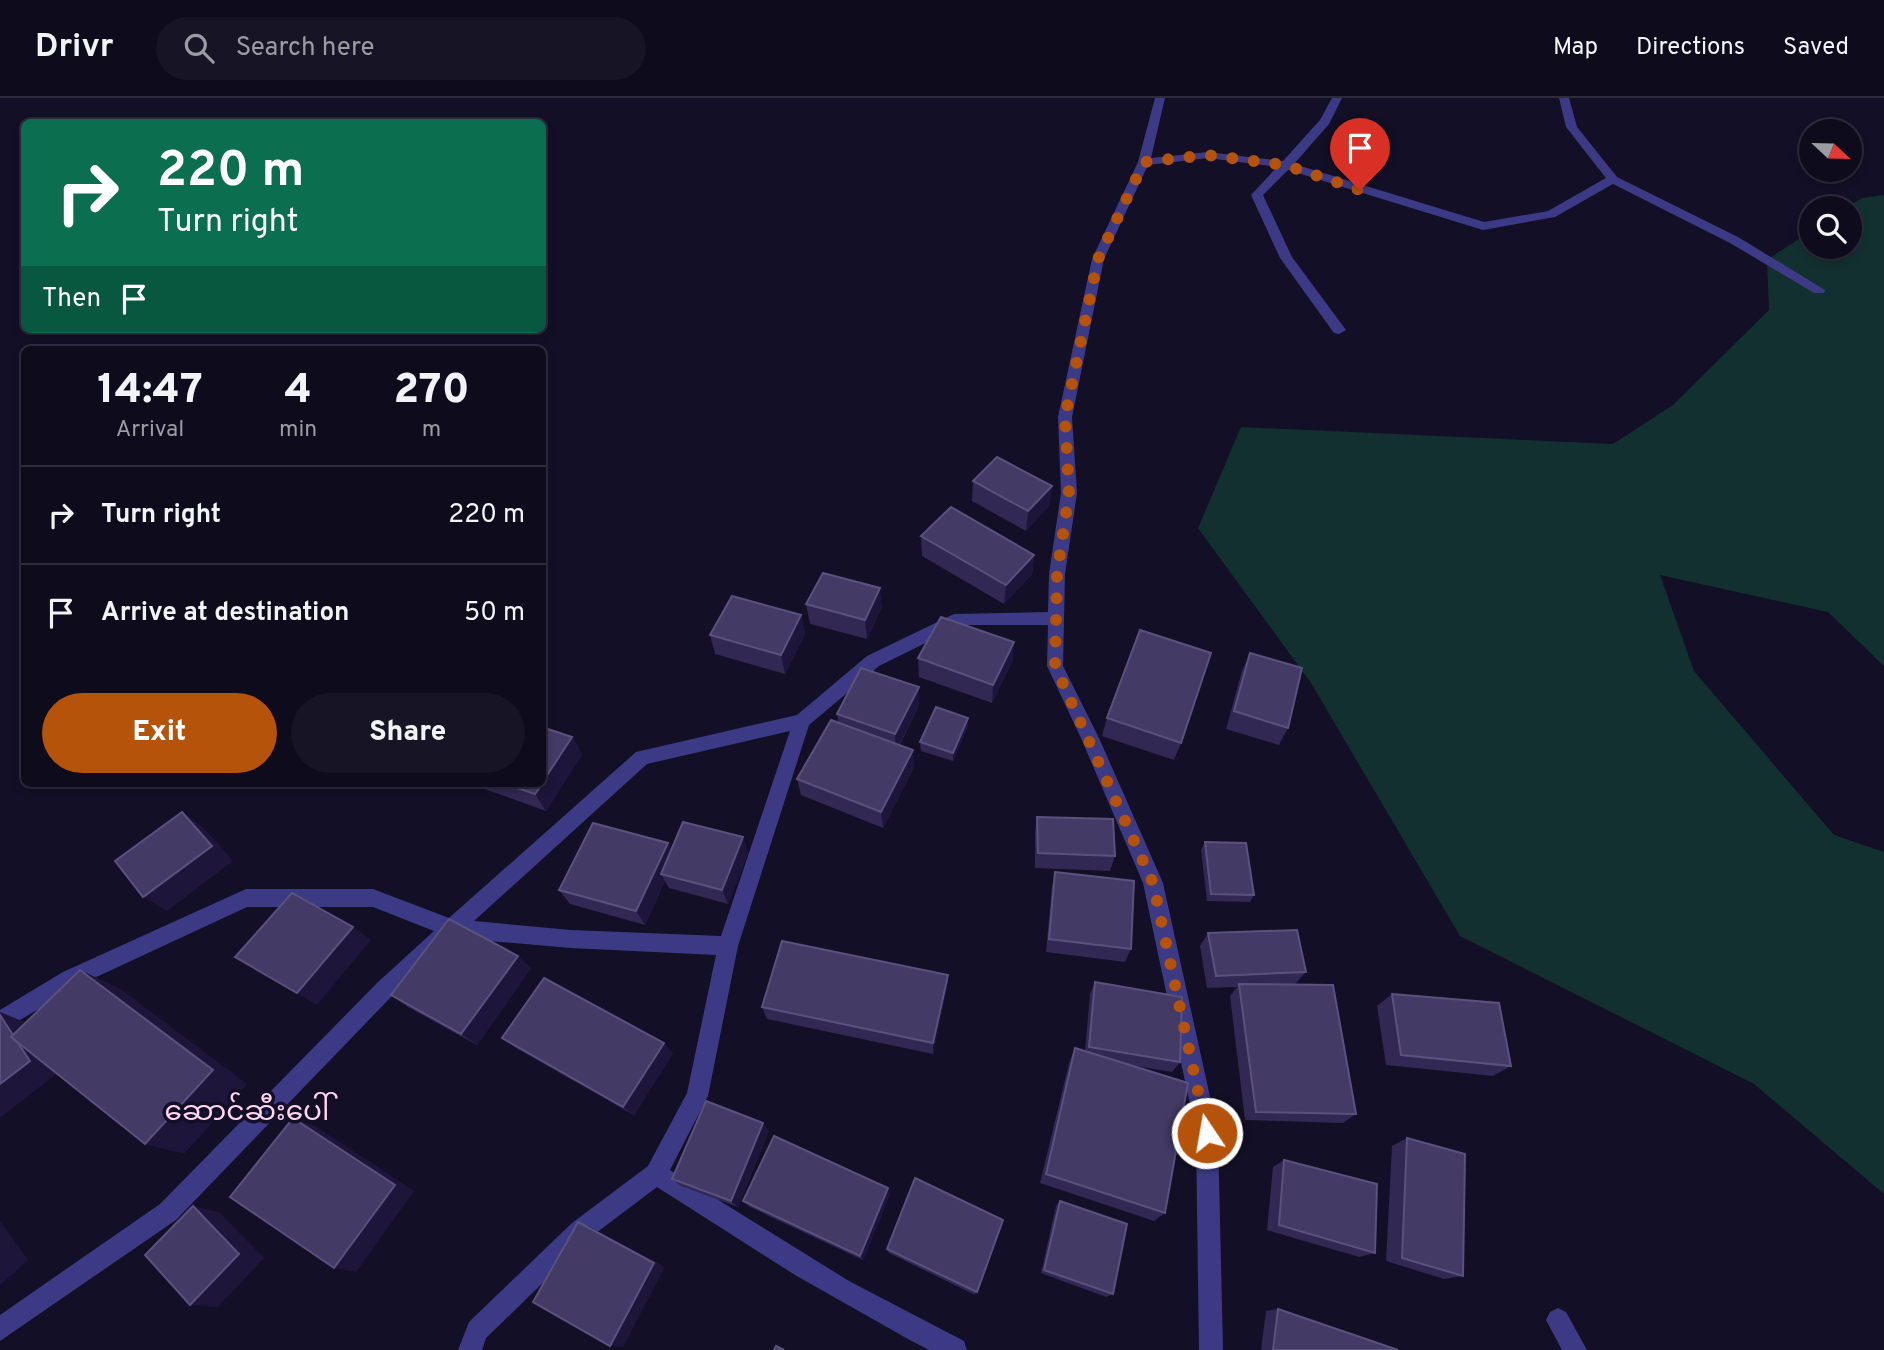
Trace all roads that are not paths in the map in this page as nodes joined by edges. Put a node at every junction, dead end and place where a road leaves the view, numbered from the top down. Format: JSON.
{"nodes":[{"id":1,"x":1160,"y":98,"type":"edge"},
{"id":2,"x":1337,"y":98,"type":"edge"},
{"id":3,"x":1564,"y":98,"type":"edge"},
{"id":4,"x":1144,"y":162,"type":"junction"},
{"id":5,"x":1285,"y":165,"type":"junction"},
{"id":6,"x":1613,"y":179,"type":"junction"},
{"id":7,"x":1819,"y":290,"type":"dead end"},
{"id":8,"x":1339,"y":330,"type":"dead end"},
{"id":9,"x":1056,"y":618,"type":"junction"},
{"id":10,"x":802,"y":721,"type":"junction"},
{"id":11,"x":452,"y":928,"type":"junction"},
{"id":12,"x":727,"y":946,"type":"junction"},
{"id":13,"x":0,"y":1022,"type":"edge"},
{"id":14,"x":656,"y":1174,"type":"junction"},
{"id":15,"x":1558,"y":1321,"type":"dead end"},
{"id":16,"x":0,"y":1329,"type":"edge"},
{"id":17,"x":470,"y":1350,"type":"edge"},
{"id":18,"x":955,"y":1350,"type":"edge"},
{"id":19,"x":1211,"y":1350,"type":"edge"},
{"id":20,"x":1574,"y":1350,"type":"edge"}],
"edges":[{"from":1,"to":4,"type":"street"},
{"from":2,"to":5,"type":"street"},
{"from":3,"to":6,"type":"street"},
{"from":4,"to":5,"type":"street"},
{"from":4,"to":9,"type":"street"},
{"from":5,"to":6,"type":"street"},
{"from":5,"to":8,"type":"street"},
{"from":6,"to":7,"type":"street"},
{"from":9,"to":10,"type":"street"},
{"from":9,"to":19,"type":"street"},
{"from":10,"to":11,"type":"street"},
{"from":10,"to":12,"type":"street"},
{"from":11,"to":12,"type":"street"},
{"from":11,"to":13,"type":"street"},
{"from":11,"to":16,"type":"street"},
{"from":12,"to":14,"type":"street"},
{"from":14,"to":17,"type":"street"},
{"from":14,"to":18,"type":"street"},
{"from":15,"to":20,"type":"street"}]}
